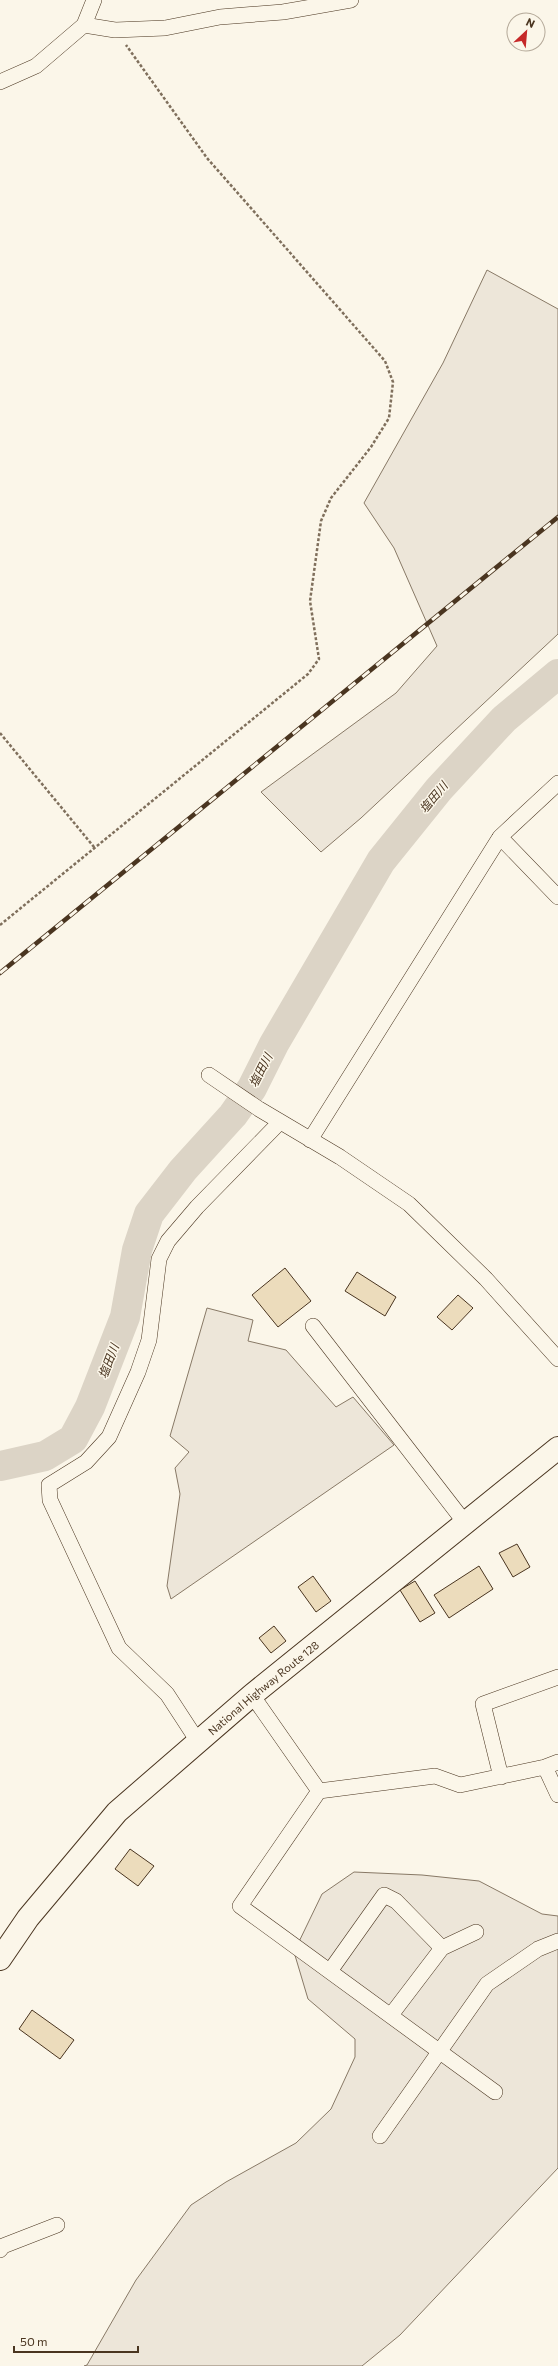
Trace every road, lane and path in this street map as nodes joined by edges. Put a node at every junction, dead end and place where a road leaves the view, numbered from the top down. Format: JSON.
{"nodes":[{"id":1,"x":94,"y":0,"type":"edge"},
{"id":2,"x":351,"y":0,"type":"edge"},
{"id":3,"x":84,"y":25,"type":"junction"},
{"id":4,"x":115,"y":30,"type":"junction"},
{"id":5,"x":0,"y":82,"type":"edge"},
{"id":6,"x":0,"y":733,"type":"edge"},
{"id":7,"x":558,"y":783,"type":"edge"},
{"id":8,"x":500,"y":837,"type":"junction"},
{"id":9,"x":94,"y":847,"type":"junction"},
{"id":10,"x":557,"y":895,"type":"edge"},
{"id":11,"x":0,"y":925,"type":"edge"},
{"id":12,"x":209,"y":1075,"type":"dead end"},
{"id":13,"x":280,"y":1122,"type":"junction"},
{"id":14,"x":310,"y":1140,"type":"junction"},
{"id":15,"x":313,"y":1326,"type":"dead end"},
{"id":16,"x":558,"y":1359,"type":"edge"},
{"id":17,"x":558,"y":1448,"type":"edge"},
{"id":18,"x":466,"y":1524,"type":"junction"},
{"id":19,"x":558,"y":1677,"type":"edge"},
{"id":20,"x":252,"y":1695,"type":"junction"},
{"id":21,"x":197,"y":1740,"type":"junction"},
{"id":22,"x":552,"y":1764,"type":"edge"},
{"id":23,"x":501,"y":1777,"type":"junction"},
{"id":24,"x":319,"y":1791,"type":"junction"},
{"id":25,"x":558,"y":1796,"type":"edge"},
{"id":26,"x":476,"y":1932,"type":"dead end"},
{"id":27,"x":558,"y":1941,"type":"edge"},
{"id":28,"x":442,"y":1948,"type":"junction"},
{"id":29,"x":0,"y":1959,"type":"edge"},
{"id":30,"x":330,"y":1971,"type":"junction"},
{"id":31,"x":391,"y":2015,"type":"junction"},
{"id":32,"x":440,"y":2050,"type":"junction"},
{"id":33,"x":495,"y":2092,"type":"dead end"},
{"id":34,"x":380,"y":2136,"type":"dead end"},
{"id":35,"x":57,"y":2225,"type":"dead end"},
{"id":36,"x":0,"y":2250,"type":"edge"}],
"edges":[{"from":1,"to":3,"type":"street"},
{"from":2,"to":4,"type":"street"},
{"from":3,"to":4,"type":"street"},
{"from":3,"to":5,"type":"street"},
{"from":4,"to":9,"type":"path"},
{"from":6,"to":9,"type":"path"},
{"from":7,"to":8,"type":"street"},
{"from":8,"to":10,"type":"street"},
{"from":8,"to":14,"type":"street"},
{"from":9,"to":11,"type":"path"},
{"from":12,"to":13,"type":"street"},
{"from":13,"to":14,"type":"street"},
{"from":13,"to":21,"type":"street"},
{"from":14,"to":16,"type":"street"},
{"from":15,"to":18,"type":"street"},
{"from":17,"to":18,"type":"highway","name":"National Highway Route 128"},
{"from":18,"to":20,"type":"highway","name":"National Highway Route 128"},
{"from":19,"to":23,"type":"street"},
{"from":20,"to":21,"type":"highway","name":"National Highway Route 128"},
{"from":20,"to":24,"type":"street"},
{"from":21,"to":29,"type":"highway","name":"National Highway Route 128"},
{"from":22,"to":23,"type":"street"},
{"from":22,"to":25,"type":"street"},
{"from":23,"to":24,"type":"street"},
{"from":24,"to":30,"type":"street"},
{"from":26,"to":28,"type":"street"},
{"from":27,"to":32,"type":"street"},
{"from":28,"to":30,"type":"street"},
{"from":28,"to":31,"type":"street"},
{"from":30,"to":31,"type":"street"},
{"from":31,"to":32,"type":"street"},
{"from":32,"to":33,"type":"street"},
{"from":32,"to":34,"type":"street"},
{"from":35,"to":36,"type":"street"}]}
